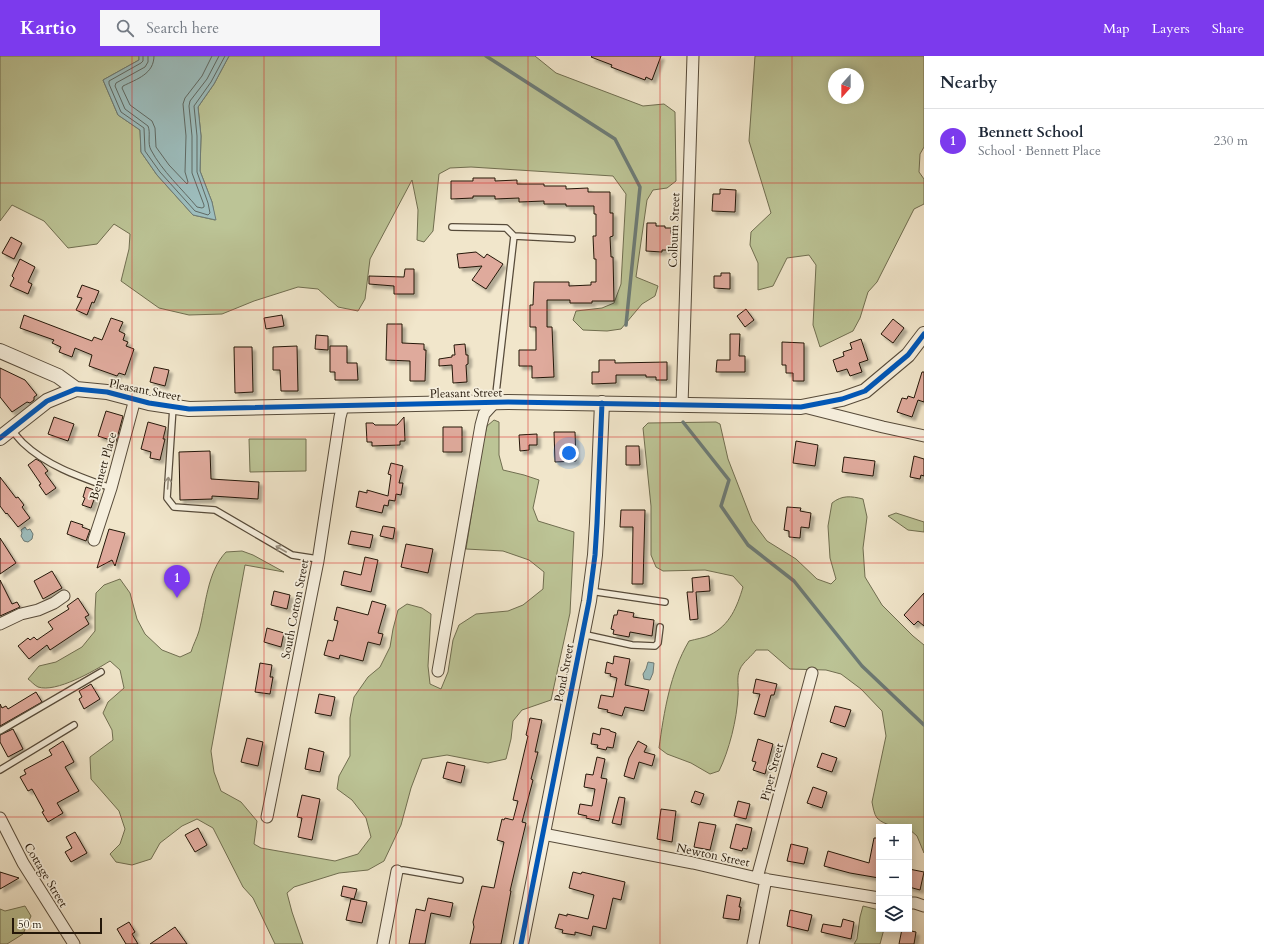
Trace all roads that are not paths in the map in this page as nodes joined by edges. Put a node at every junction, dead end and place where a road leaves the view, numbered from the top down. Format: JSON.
{"nodes":[{"id":1,"x":693,"y":56,"type":"edge"},
{"id":2,"x":452,"y":227,"type":"dead end"},
{"id":3,"x":514,"y":236,"type":"junction"},
{"id":4,"x":572,"y":239,"type":"dead end"},
{"id":5,"x":924,"y":334,"type":"edge"},
{"id":6,"x":0,"y":351,"type":"edge"},
{"id":7,"x":76,"y":389,"type":"junction"},
{"id":8,"x":136,"y":399,"type":"junction"},
{"id":9,"x":495,"y":402,"type":"junction"},
{"id":10,"x":602,"y":403,"type":"junction"},
{"id":11,"x":682,"y":405,"type":"junction"},
{"id":12,"x":173,"y":406,"type":"junction"},
{"id":13,"x":343,"y":406,"type":"junction"},
{"id":14,"x":800,"y":406,"type":"junction"},
{"id":15,"x":11,"y":429,"type":"junction"},
{"id":16,"x":924,"y":436,"type":"edge"},
{"id":17,"x":0,"y":438,"type":"edge"},
{"id":18,"x":111,"y":488,"type":"junction"},
{"id":19,"x":94,"y":540,"type":"dead end"},
{"id":20,"x":318,"y":559,"type":"junction"},
{"id":21,"x":590,"y":591,"type":"junction"},
{"id":22,"x":64,"y":596,"type":"dead end"},
{"id":23,"x":665,"y":602,"type":"dead end"},
{"id":24,"x":0,"y":624,"type":"edge"},
{"id":25,"x":660,"y":627,"type":"dead end"},
{"id":26,"x":582,"y":634,"type":"junction"},
{"id":27,"x":438,"y":671,"type":"dead end"},
{"id":28,"x":101,"y":672,"type":"dead end"},
{"id":29,"x":812,"y":673,"type":"dead end"},
{"id":30,"x":74,"y":725,"type":"dead end"},
{"id":31,"x":0,"y":731,"type":"edge"},
{"id":32,"x":0,"y":770,"type":"edge"},
{"id":33,"x":267,"y":817,"type":"dead end"},
{"id":34,"x":0,"y":818,"type":"edge"},
{"id":35,"x":543,"y":834,"type":"junction"},
{"id":36,"x":398,"y":871,"type":"joint"},
{"id":37,"x":761,"y":878,"type":"junction"},
{"id":38,"x":460,"y":880,"type":"dead end"},
{"id":39,"x":876,"y":897,"type":"edge"},
{"id":40,"x":912,"y":903,"type":"edge"},
{"id":41,"x":924,"y":906,"type":"edge"},
{"id":42,"x":74,"y":944,"type":"edge"},
{"id":43,"x":383,"y":944,"type":"edge"},
{"id":44,"x":521,"y":944,"type":"edge"},
{"id":45,"x":754,"y":944,"type":"edge"}],
"edges":[{"from":1,"to":11,"type":"street","name":"Colburn Street"},
{"from":2,"to":3,"type":"lane"},
{"from":3,"to":4,"type":"lane"},
{"from":3,"to":9,"type":"lane"},
{"from":5,"to":14,"type":"street","name":"Pleasant Street"},
{"from":6,"to":7,"type":"street"},
{"from":7,"to":8,"type":"street","name":"Pleasant Street"},
{"from":7,"to":15,"type":"street","name":"Pleasant Street"},
{"from":8,"to":12,"type":"street","name":"Pleasant Street"},
{"from":8,"to":18,"type":"street","name":"Bennett Place"},
{"from":9,"to":10,"type":"street","name":"Pleasant Street"},
{"from":9,"to":13,"type":"street","name":"Pleasant Street"},
{"from":9,"to":27,"type":"street"},
{"from":10,"to":11,"type":"street","name":"Pleasant Street"},
{"from":10,"to":21,"type":"street","name":"Pond Street"},
{"from":11,"to":14,"type":"street","name":"Pleasant Street"},
{"from":12,"to":13,"type":"street","name":"Pleasant Street"},
{"from":20,"to":12,"type":"lane","one_way":true},
{"from":13,"to":20,"type":"street","name":"South Cotton Street"},
{"from":14,"to":16,"type":"street"},
{"from":15,"to":17,"type":"street","name":"Pleasant Street"},
{"from":15,"to":18,"type":"lane"},
{"from":18,"to":19,"type":"street","name":"Bennett Place"},
{"from":20,"to":33,"type":"street","name":"South Cotton Street"},
{"from":21,"to":23,"type":"lane"},
{"from":21,"to":26,"type":"street","name":"Pond Street"},
{"from":22,"to":24,"type":"street"},
{"from":25,"to":26,"type":"lane"},
{"from":26,"to":35,"type":"street","name":"Pond Street"},
{"from":28,"to":31,"type":"lane"},
{"from":29,"to":37,"type":"street","name":"Piper Street"},
{"from":30,"to":32,"type":"lane"},
{"from":34,"to":42,"type":"street","name":"Cottage Street"},
{"from":35,"to":37,"type":"street","name":"Newton Street"},
{"from":35,"to":44,"type":"street","name":"Pond Street"},
{"from":36,"to":38,"type":"lane"},
{"from":36,"to":43,"type":"street"},
{"from":37,"to":39,"type":"street","name":"Newton Street"},
{"from":37,"to":45,"type":"street","name":"Piper Street"},
{"from":40,"to":41,"type":"street"}]}
